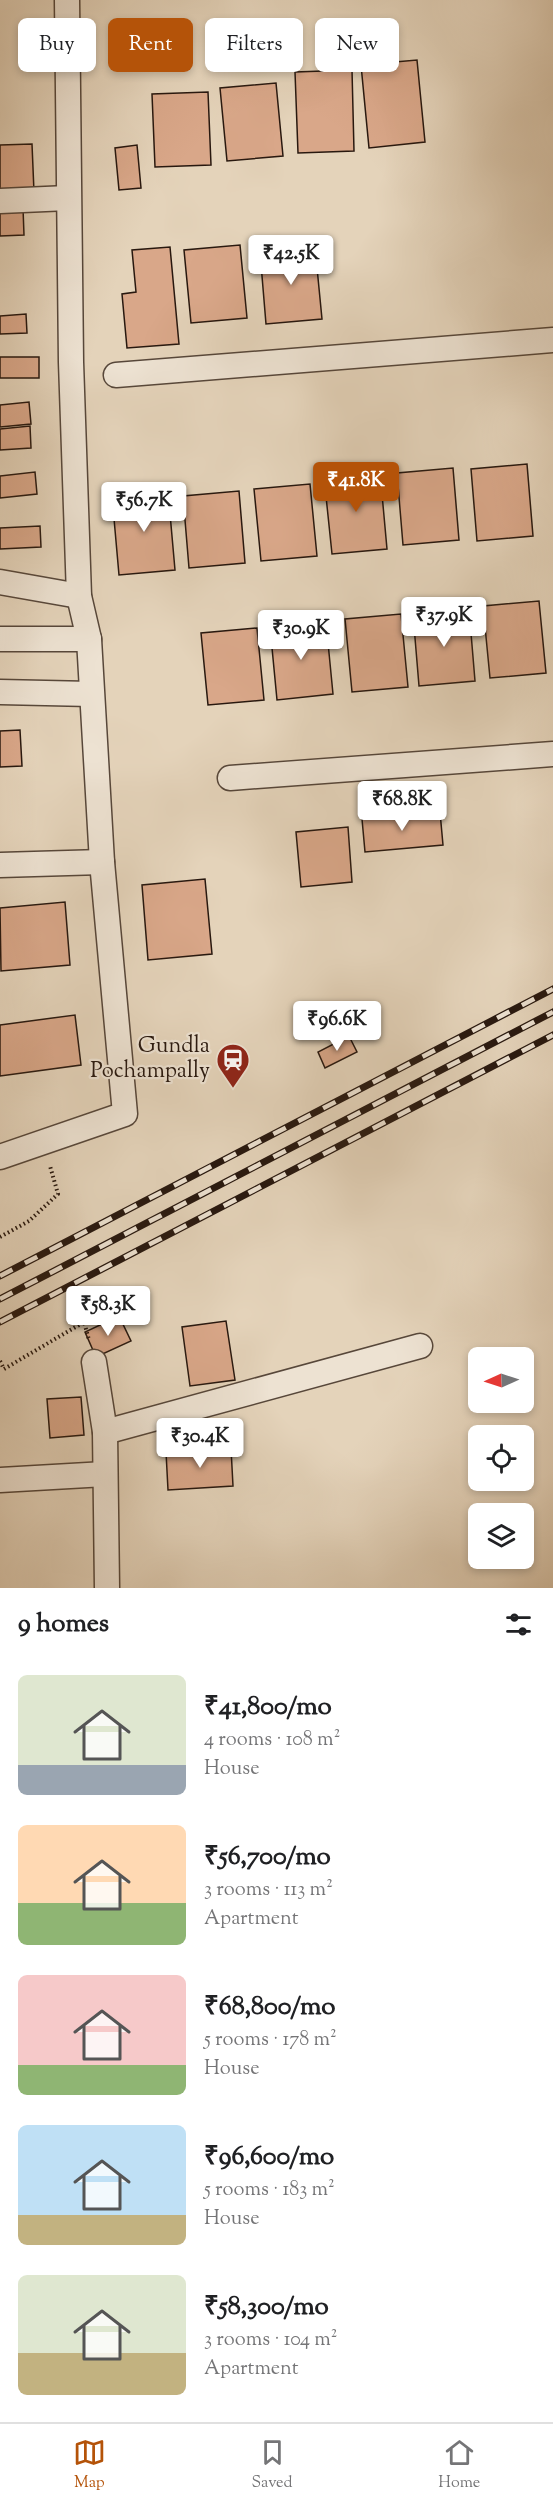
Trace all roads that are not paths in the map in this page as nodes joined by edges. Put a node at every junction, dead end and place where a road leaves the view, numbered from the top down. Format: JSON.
{"nodes":[{"id":1,"x":67,"y":0,"type":"edge"},
{"id":2,"x":68,"y":198,"type":"junction"},
{"id":3,"x":0,"y":201,"type":"edge"},
{"id":4,"x":553,"y":340,"type":"edge"},
{"id":5,"x":116,"y":375,"type":"dead end"},
{"id":6,"x":0,"y":582,"type":"edge"},
{"id":7,"x":79,"y":596,"type":"junction"},
{"id":8,"x":0,"y":639,"type":"edge"},
{"id":9,"x":88,"y":639,"type":"junction"},
{"id":10,"x":0,"y":692,"type":"edge"},
{"id":11,"x":91,"y":694,"type":"junction"},
{"id":12,"x":553,"y":754,"type":"edge"},
{"id":13,"x":230,"y":778,"type":"dead end"},
{"id":14,"x":102,"y":862,"type":"junction"},
{"id":15,"x":0,"y":865,"type":"edge"},
{"id":16,"x":0,"y":1157,"type":"edge"},
{"id":17,"x":420,"y":1346,"type":"dead end"},
{"id":18,"x":94,"y":1362,"type":"dead end"},
{"id":19,"x":105,"y":1432,"type":"junction"},
{"id":20,"x":105,"y":1474,"type":"junction"},
{"id":21,"x":0,"y":1480,"type":"edge"},
{"id":22,"x":107,"y":1588,"type":"edge"}],
"edges":[{"from":1,"to":2,"type":"street"},
{"from":2,"to":3,"type":"street"},
{"from":2,"to":7,"type":"street"},
{"from":4,"to":5,"type":"street"},
{"from":6,"to":7,"type":"street"},
{"from":7,"to":9,"type":"street"},
{"from":8,"to":9,"type":"street"},
{"from":9,"to":11,"type":"street"},
{"from":10,"to":11,"type":"street"},
{"from":11,"to":14,"type":"street"},
{"from":12,"to":13,"type":"street"},
{"from":14,"to":15,"type":"street"},
{"from":14,"to":16,"type":"street"},
{"from":17,"to":19,"type":"street"},
{"from":18,"to":19,"type":"street"},
{"from":19,"to":20,"type":"street"},
{"from":20,"to":21,"type":"street"},
{"from":20,"to":22,"type":"street"}]}
